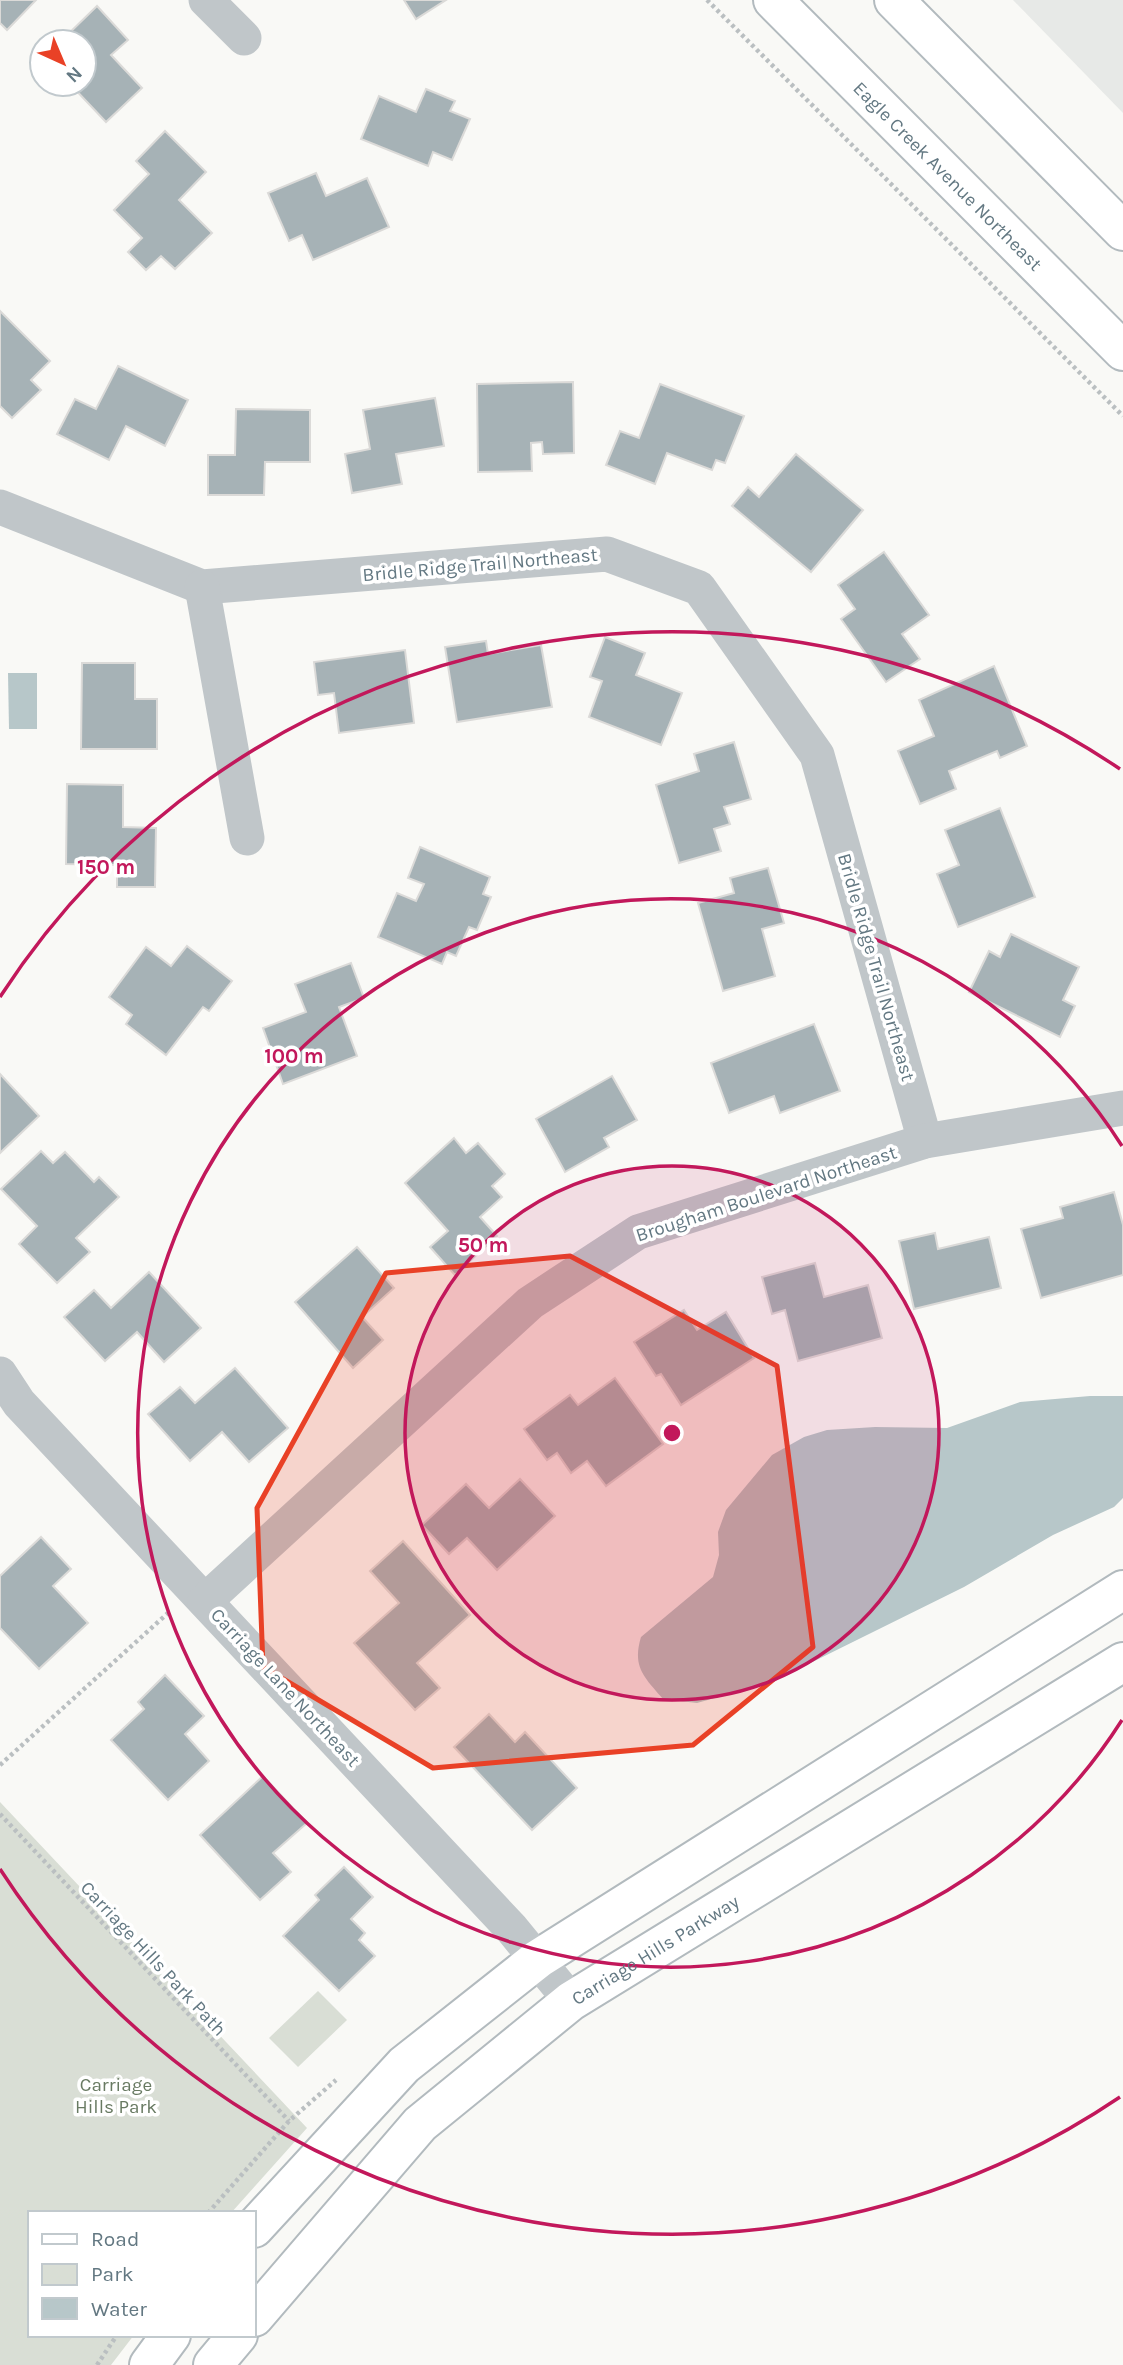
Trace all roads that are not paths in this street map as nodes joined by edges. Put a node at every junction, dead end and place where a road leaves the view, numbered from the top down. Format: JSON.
{"nodes":[{"id":1,"x":206,"y":0,"type":"edge"},
{"id":2,"x":773,"y":0,"type":"edge"},
{"id":3,"x":894,"y":0,"type":"edge"},
{"id":4,"x":244,"y":38,"type":"dead end"},
{"id":5,"x":1123,"y":231,"type":"edge"},
{"id":6,"x":1123,"y":351,"type":"edge"},
{"id":7,"x":0,"y":507,"type":"edge"},
{"id":8,"x":202,"y":587,"type":"junction"},
{"id":9,"x":247,"y":838,"type":"dead end"},
{"id":10,"x":1123,"y":1108,"type":"edge"},
{"id":11,"x":925,"y":1142,"type":"junction"},
{"id":12,"x":0,"y":1374,"type":"edge"},
{"id":13,"x":1123,"y":1590,"type":"edge"},
{"id":14,"x":205,"y":1601,"type":"junction"},
{"id":15,"x":1123,"y":1661,"type":"edge"},
{"id":16,"x":538,"y":1959,"type":"junction"},
{"id":17,"x":571,"y":2001,"type":"junction"},
{"id":18,"x":256,"y":2226,"type":"edge"},
{"id":19,"x":256,"y":2315,"type":"edge"},
{"id":20,"x":170,"y":2337,"type":"edge"},
{"id":21,"x":236,"y":2337,"type":"edge"},
{"id":22,"x":149,"y":2365,"type":"edge"},
{"id":23,"x":212,"y":2365,"type":"edge"}],
"edges":[{"from":1,"to":4,"type":"street"},
{"from":2,"to":6,"type":"street","name":"Eagle Creek Avenue Northeast"},
{"from":3,"to":5,"type":"street"},
{"from":7,"to":8,"type":"street","name":"Bridle Ridge Trail Northeast"},
{"from":8,"to":9,"type":"street"},
{"from":8,"to":11,"type":"street","name":"Bridle Ridge Trail Northeast"},
{"from":10,"to":11,"type":"street","name":"Brougham Boulevard Northeast"},
{"from":11,"to":14,"type":"street","name":"Brougham Boulevard Northeast"},
{"from":12,"to":14,"type":"street","name":"Carriage Lane Northeast"},
{"from":13,"to":16,"type":"street"},
{"from":14,"to":16,"type":"street","name":"Carriage Lane Northeast"},
{"from":15,"to":17,"type":"street","name":"Carriage Hills Parkway"},
{"from":16,"to":17,"type":"street","name":"Carriage Lane Northeast"},
{"from":16,"to":18,"type":"street"},
{"from":17,"to":19,"type":"street","name":"Carriage Hills Parkway"},
{"from":20,"to":22,"type":"street"},
{"from":21,"to":23,"type":"street"}]}
